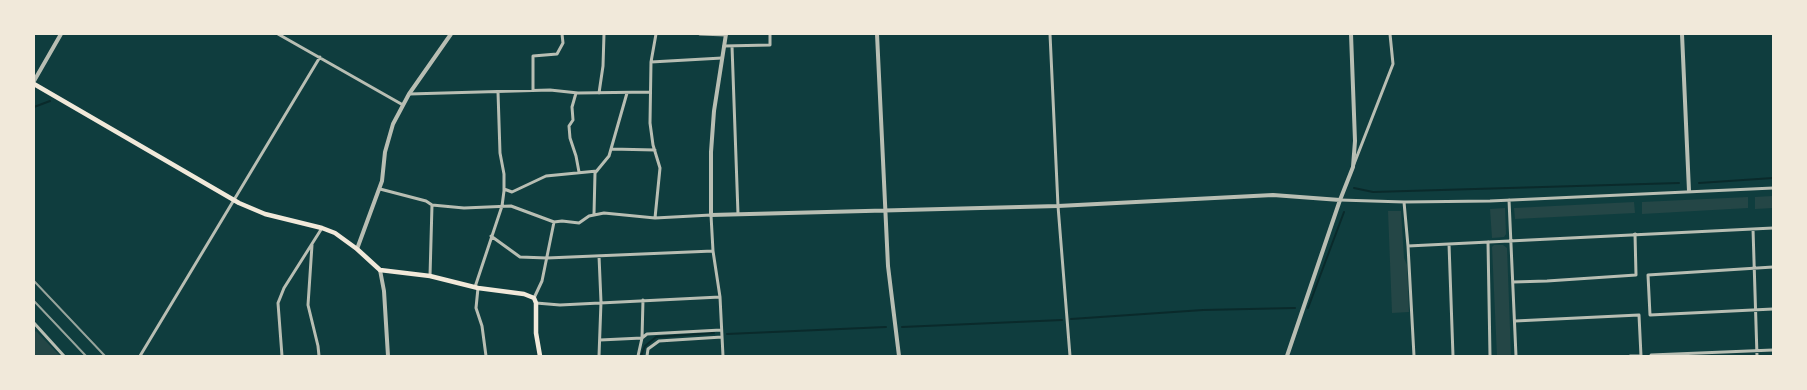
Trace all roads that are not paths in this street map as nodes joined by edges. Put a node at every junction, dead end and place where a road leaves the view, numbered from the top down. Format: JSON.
{"nodes":[{"id":1,"x":60,"y":34,"type":"edge"},
{"id":2,"x":278,"y":34,"type":"edge"},
{"id":3,"x":452,"y":34,"type":"edge"},
{"id":4,"x":562,"y":34,"type":"edge"},
{"id":5,"x":604,"y":34,"type":"edge"},
{"id":6,"x":656,"y":34,"type":"edge"},
{"id":7,"x":700,"y":34,"type":"edge"},
{"id":8,"x":726,"y":34,"type":"edge"},
{"id":9,"x":770,"y":34,"type":"edge"},
{"id":10,"x":878,"y":34,"type":"edge"},
{"id":11,"x":1050,"y":34,"type":"edge"},
{"id":12,"x":1351,"y":34,"type":"edge"},
{"id":13,"x":1390,"y":34,"type":"edge"},
{"id":14,"x":1682,"y":34,"type":"edge"},
{"id":15,"x":724,"y":46,"type":"junction"},
{"id":16,"x":732,"y":46,"type":"junction"},
{"id":17,"x":320,"y":57,"type":"junction"},
{"id":18,"x":722,"y":58,"type":"junction"},
{"id":19,"x":651,"y":62,"type":"junction"},
{"id":20,"x":34,"y":83,"type":"edge"},
{"id":21,"x":533,"y":90,"type":"junction"},
{"id":22,"x":498,"y":92,"type":"junction"},
{"id":23,"x":576,"y":92,"type":"junction"},
{"id":24,"x":650,"y":92,"type":"junction"},
{"id":25,"x":599,"y":93,"type":"junction"},
{"id":26,"x":627,"y":93,"type":"junction"},
{"id":27,"x":409,"y":94,"type":"junction"},
{"id":28,"x":403,"y":105,"type":"junction"},
{"id":29,"x":611,"y":149,"type":"junction"},
{"id":30,"x":655,"y":150,"type":"junction"},
{"id":31,"x":1353,"y":167,"type":"junction"},
{"id":32,"x":597,"y":171,"type":"junction"},
{"id":33,"x":578,"y":172,"type":"junction"},
{"id":34,"x":1773,"y":188,"type":"edge"},
{"id":35,"x":380,"y":189,"type":"junction"},
{"id":36,"x":504,"y":190,"type":"junction"},
{"id":37,"x":1689,"y":191,"type":"junction"},
{"id":38,"x":233,"y":200,"type":"junction"},
{"id":39,"x":1340,"y":200,"type":"junction"},
{"id":40,"x":1508,"y":200,"type":"junction"},
{"id":41,"x":1404,"y":202,"type":"junction"},
{"id":42,"x":432,"y":205,"type":"junction"},
{"id":43,"x":502,"y":206,"type":"junction"},
{"id":44,"x":1058,"y":206,"type":"junction"},
{"id":45,"x":884,"y":210,"type":"junction"},
{"id":46,"x":594,"y":214,"type":"junction"},
{"id":47,"x":738,"y":214,"type":"junction"},
{"id":48,"x":711,"y":215,"type":"junction"},
{"id":49,"x":655,"y":218,"type":"junction"},
{"id":50,"x":554,"y":222,"type":"junction"},
{"id":51,"x":322,"y":228,"type":"junction"},
{"id":52,"x":1753,"y":228,"type":"junction"},
{"id":53,"x":1773,"y":228,"type":"edge"},
{"id":54,"x":1635,"y":234,"type":"junction"},
{"id":55,"x":491,"y":236,"type":"junction"},
{"id":56,"x":1488,"y":242,"type":"junction"},
{"id":57,"x":1512,"y":242,"type":"junction"},
{"id":58,"x":312,"y":244,"type":"junction"},
{"id":59,"x":1449,"y":244,"type":"junction"},
{"id":60,"x":1408,"y":246,"type":"junction"},
{"id":61,"x":357,"y":248,"type":"junction"},
{"id":62,"x":713,"y":251,"type":"junction"},
{"id":63,"x":599,"y":256,"type":"junction"},
{"id":64,"x":547,"y":258,"type":"junction"},
{"id":65,"x":1773,"y":267,"type":"edge"},
{"id":66,"x":1754,"y":268,"type":"junction"},
{"id":67,"x":380,"y":270,"type":"junction"},
{"id":68,"x":430,"y":276,"type":"junction"},
{"id":69,"x":1513,"y":282,"type":"junction"},
{"id":70,"x":476,"y":287,"type":"junction"},
{"id":71,"x":720,"y":297,"type":"junction"},
{"id":72,"x":643,"y":300,"type":"junction"},
{"id":73,"x":535,"y":301,"type":"junction"},
{"id":74,"x":601,"y":302,"type":"junction"},
{"id":75,"x":1773,"y":309,"type":"edge"},
{"id":76,"x":1756,"y":310,"type":"junction"},
{"id":77,"x":1515,"y":321,"type":"junction"},
{"id":78,"x":34,"y":323,"type":"edge"},
{"id":79,"x":721,"y":330,"type":"junction"},
{"id":80,"x":722,"y":337,"type":"junction"},
{"id":81,"x":642,"y":338,"type":"junction"},
{"id":82,"x":600,"y":340,"type":"junction"},
{"id":83,"x":1757,"y":350,"type":"junction"},
{"id":84,"x":1773,"y":350,"type":"edge"},
{"id":85,"x":64,"y":356,"type":"edge"},
{"id":86,"x":140,"y":356,"type":"edge"},
{"id":87,"x":282,"y":356,"type":"edge"},
{"id":88,"x":320,"y":356,"type":"edge"},
{"id":89,"x":388,"y":356,"type":"edge"},
{"id":90,"x":486,"y":356,"type":"edge"},
{"id":91,"x":540,"y":356,"type":"edge"},
{"id":92,"x":598,"y":356,"type":"edge"},
{"id":93,"x":638,"y":356,"type":"edge"},
{"id":94,"x":647,"y":356,"type":"edge"},
{"id":95,"x":723,"y":356,"type":"edge"},
{"id":96,"x":899,"y":356,"type":"edge"},
{"id":97,"x":1070,"y":356,"type":"edge"},
{"id":98,"x":1287,"y":356,"type":"edge"},
{"id":99,"x":1414,"y":356,"type":"edge"},
{"id":100,"x":1453,"y":356,"type":"edge"},
{"id":101,"x":1490,"y":356,"type":"edge"},
{"id":102,"x":1516,"y":356,"type":"edge"},
{"id":103,"x":1630,"y":356,"type":"edge"},
{"id":104,"x":1651,"y":356,"type":"edge"},
{"id":105,"x":1757,"y":356,"type":"edge"}],
"edges":[{"from":1,"to":20,"type":"street"},
{"from":2,"to":17,"type":"street"},
{"from":3,"to":27,"type":"street"},
{"from":4,"to":21,"type":"street"},
{"from":5,"to":25,"type":"street"},
{"from":6,"to":19,"type":"street"},
{"from":7,"to":8,"type":"street"},
{"from":8,"to":15,"type":"street"},
{"from":9,"to":16,"type":"street"},
{"from":10,"to":45,"type":"street"},
{"from":11,"to":44,"type":"street"},
{"from":12,"to":31,"type":"street"},
{"from":13,"to":31,"type":"street"},
{"from":14,"to":37,"type":"street"},
{"from":15,"to":16,"type":"street"},
{"from":15,"to":18,"type":"street"},
{"from":16,"to":47,"type":"street"},
{"from":17,"to":28,"type":"street"},
{"from":17,"to":38,"type":"street"},
{"from":18,"to":19,"type":"street"},
{"from":18,"to":48,"type":"street"},
{"from":19,"to":24,"type":"street"},
{"from":20,"to":38,"type":"main road"},
{"from":21,"to":22,"type":"street"},
{"from":21,"to":23,"type":"street"},
{"from":22,"to":27,"type":"street"},
{"from":22,"to":36,"type":"street"},
{"from":23,"to":25,"type":"street"},
{"from":23,"to":33,"type":"street"},
{"from":24,"to":26,"type":"street"},
{"from":24,"to":30,"type":"street"},
{"from":25,"to":26,"type":"street"},
{"from":26,"to":29,"type":"street"},
{"from":27,"to":28,"type":"street"},
{"from":28,"to":35,"type":"street"},
{"from":29,"to":30,"type":"street"},
{"from":29,"to":32,"type":"street"},
{"from":30,"to":49,"type":"street"},
{"from":31,"to":39,"type":"street"},
{"from":32,"to":33,"type":"street"},
{"from":32,"to":46,"type":"street"},
{"from":33,"to":36,"type":"street"},
{"from":34,"to":37,"type":"street"},
{"from":35,"to":42,"type":"street"},
{"from":35,"to":61,"type":"street"},
{"from":36,"to":43,"type":"street"},
{"from":37,"to":40,"type":"street"},
{"from":38,"to":51,"type":"main road"},
{"from":38,"to":86,"type":"street"},
{"from":39,"to":41,"type":"street"},
{"from":39,"to":44,"type":"street"},
{"from":39,"to":98,"type":"street"},
{"from":40,"to":41,"type":"street"},
{"from":40,"to":57,"type":"street"},
{"from":41,"to":60,"type":"street"},
{"from":42,"to":43,"type":"street"},
{"from":42,"to":68,"type":"street"},
{"from":43,"to":50,"type":"street"},
{"from":43,"to":55,"type":"street"},
{"from":44,"to":45,"type":"street"},
{"from":44,"to":97,"type":"street"},
{"from":45,"to":47,"type":"street"},
{"from":45,"to":96,"type":"street"},
{"from":46,"to":49,"type":"street"},
{"from":46,"to":50,"type":"street"},
{"from":47,"to":48,"type":"street"},
{"from":48,"to":49,"type":"street"},
{"from":48,"to":62,"type":"street"},
{"from":50,"to":64,"type":"street"},
{"from":51,"to":58,"type":"street"},
{"from":51,"to":61,"type":"main road"},
{"from":52,"to":53,"type":"street"},
{"from":52,"to":54,"type":"street"},
{"from":52,"to":66,"type":"street"},
{"from":54,"to":57,"type":"street"},
{"from":54,"to":69,"type":"street"},
{"from":55,"to":64,"type":"street"},
{"from":55,"to":70,"type":"street"},
{"from":56,"to":57,"type":"street"},
{"from":56,"to":59,"type":"street"},
{"from":56,"to":101,"type":"street"},
{"from":57,"to":69,"type":"street"},
{"from":58,"to":87,"type":"street"},
{"from":58,"to":88,"type":"street"},
{"from":59,"to":60,"type":"street"},
{"from":59,"to":100,"type":"street"},
{"from":60,"to":99,"type":"street"},
{"from":61,"to":67,"type":"main road"},
{"from":62,"to":63,"type":"street"},
{"from":62,"to":71,"type":"street"},
{"from":63,"to":64,"type":"street"},
{"from":63,"to":74,"type":"street"},
{"from":64,"to":73,"type":"street"},
{"from":65,"to":66,"type":"street"},
{"from":66,"to":76,"type":"street"},
{"from":66,"to":76,"type":"street"},
{"from":67,"to":68,"type":"main road"},
{"from":67,"to":89,"type":"street"},
{"from":68,"to":70,"type":"main road"},
{"from":69,"to":77,"type":"street"},
{"from":70,"to":73,"type":"main road"},
{"from":70,"to":90,"type":"street"},
{"from":71,"to":72,"type":"street"},
{"from":71,"to":79,"type":"street"},
{"from":72,"to":74,"type":"street"},
{"from":72,"to":81,"type":"street"},
{"from":73,"to":74,"type":"street"},
{"from":73,"to":91,"type":"main road"},
{"from":74,"to":82,"type":"street"},
{"from":75,"to":76,"type":"street"},
{"from":76,"to":83,"type":"street"},
{"from":77,"to":102,"type":"street"},
{"from":77,"to":103,"type":"street"},
{"from":78,"to":85,"type":"street"},
{"from":79,"to":80,"type":"street"},
{"from":79,"to":81,"type":"street"},
{"from":80,"to":94,"type":"street"},
{"from":80,"to":95,"type":"street"},
{"from":81,"to":82,"type":"street"},
{"from":81,"to":93,"type":"street"},
{"from":82,"to":92,"type":"street"},
{"from":83,"to":84,"type":"street"},
{"from":83,"to":104,"type":"street"},
{"from":83,"to":105,"type":"street"}]}
